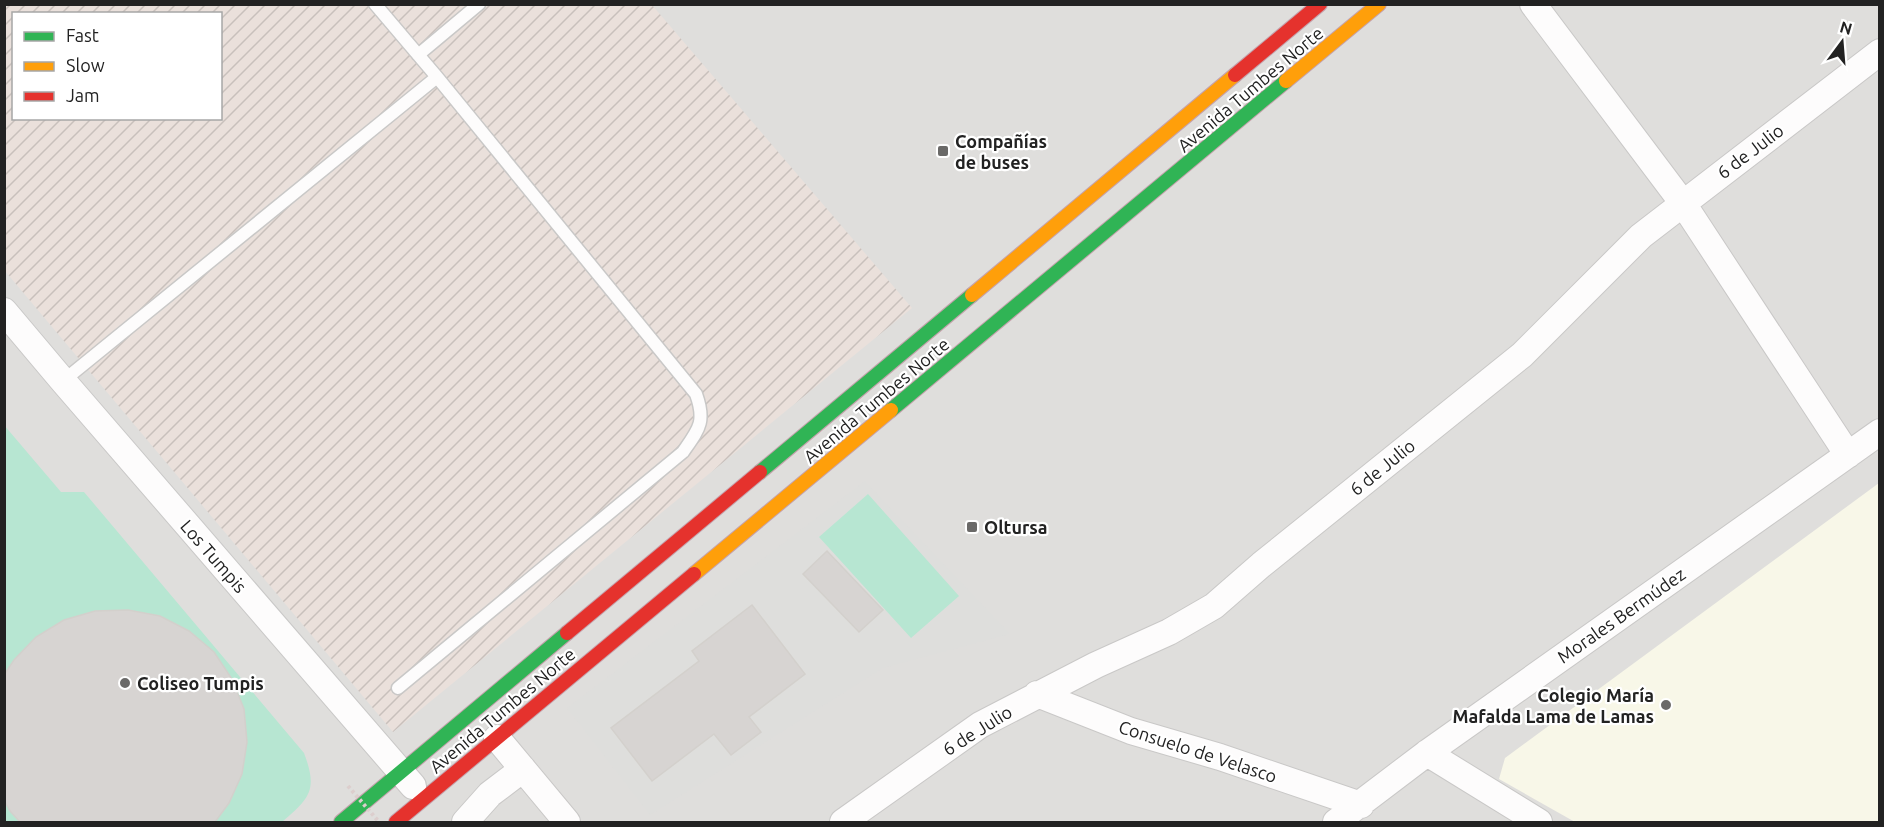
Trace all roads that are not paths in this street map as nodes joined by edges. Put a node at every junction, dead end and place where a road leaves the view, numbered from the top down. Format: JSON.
{"nodes":[{"id":1,"x":375,"y":4,"type":"edge"},
{"id":2,"x":479,"y":4,"type":"edge"},
{"id":3,"x":1320,"y":4,"type":"edge"},
{"id":4,"x":1379,"y":4,"type":"edge"},
{"id":5,"x":1533,"y":4,"type":"edge"},
{"id":6,"x":1880,"y":52,"type":"edge"},
{"id":7,"x":418,"y":55,"type":"junction"},
{"id":8,"x":437,"y":77,"type":"junction"},
{"id":9,"x":1682,"y":202,"type":"junction"},
{"id":10,"x":4,"y":311,"type":"edge"},
{"id":11,"x":63,"y":381,"type":"junction"},
{"id":12,"x":1880,"y":432,"type":"edge"},
{"id":13,"x":1848,"y":455,"type":"junction"},
{"id":14,"x":398,"y":688,"type":"dead end"},
{"id":15,"x":1037,"y":694,"type":"junction"},
{"id":16,"x":497,"y":738,"type":"junction"},
{"id":17,"x":1427,"y":753,"type":"junction"},
{"id":18,"x":523,"y":769,"type":"junction"},
{"id":19,"x":401,"y":772,"type":"junction"},
{"id":20,"x":424,"y":799,"type":"junction"},
{"id":21,"x":1361,"y":805,"type":"junction"},
{"id":22,"x":341,"y":822,"type":"edge"},
{"id":23,"x":396,"y":822,"type":"edge"},
{"id":24,"x":465,"y":822,"type":"edge"},
{"id":25,"x":567,"y":822,"type":"edge"},
{"id":26,"x":843,"y":822,"type":"edge"},
{"id":27,"x":1336,"y":822,"type":"edge"},
{"id":28,"x":1539,"y":822,"type":"edge"}],
"edges":[{"from":1,"to":7,"type":"lane"},
{"from":2,"to":7,"type":"lane"},
{"from":3,"to":19,"type":"highway","name":"Avenida Tumbes Norte"},
{"from":4,"to":16,"type":"highway","name":"Avenida Tumbes Norte"},
{"from":5,"to":9,"type":"street"},
{"from":6,"to":9,"type":"street","name":"6 de Julio"},
{"from":7,"to":8,"type":"lane"},
{"from":8,"to":11,"type":"lane"},
{"from":8,"to":14,"type":"lane"},
{"from":9,"to":13,"type":"street"},
{"from":9,"to":15,"type":"street","name":"6 de Julio"},
{"from":10,"to":11,"type":"street","name":"Los Tumpis"},
{"from":11,"to":19,"type":"street","name":"Los Tumpis"},
{"from":12,"to":13,"type":"street","name":"Morales Bermúdez"},
{"from":13,"to":17,"type":"street","name":"Morales Bermúdez"},
{"from":15,"to":21,"type":"street","name":"Consuelo de Velasco"},
{"from":15,"to":26,"type":"street","name":"6 de Julio"},
{"from":16,"to":18,"type":"street"},
{"from":16,"to":20,"type":"highway","name":"Avenida Tumbes Norte"},
{"from":17,"to":21,"type":"street","name":"Morales Bermúdez"},
{"from":17,"to":28,"type":"street"},
{"from":18,"to":24,"type":"street"},
{"from":18,"to":25,"type":"street"},
{"from":19,"to":20,"type":"street","name":"Los Tumpis"},
{"from":19,"to":22,"type":"highway","name":"Avenida Tumbes Norte"},
{"from":20,"to":23,"type":"highway","name":"Avenida Tumbes Norte"},
{"from":21,"to":27,"type":"street","name":"Morales Bermúdez"}]}
